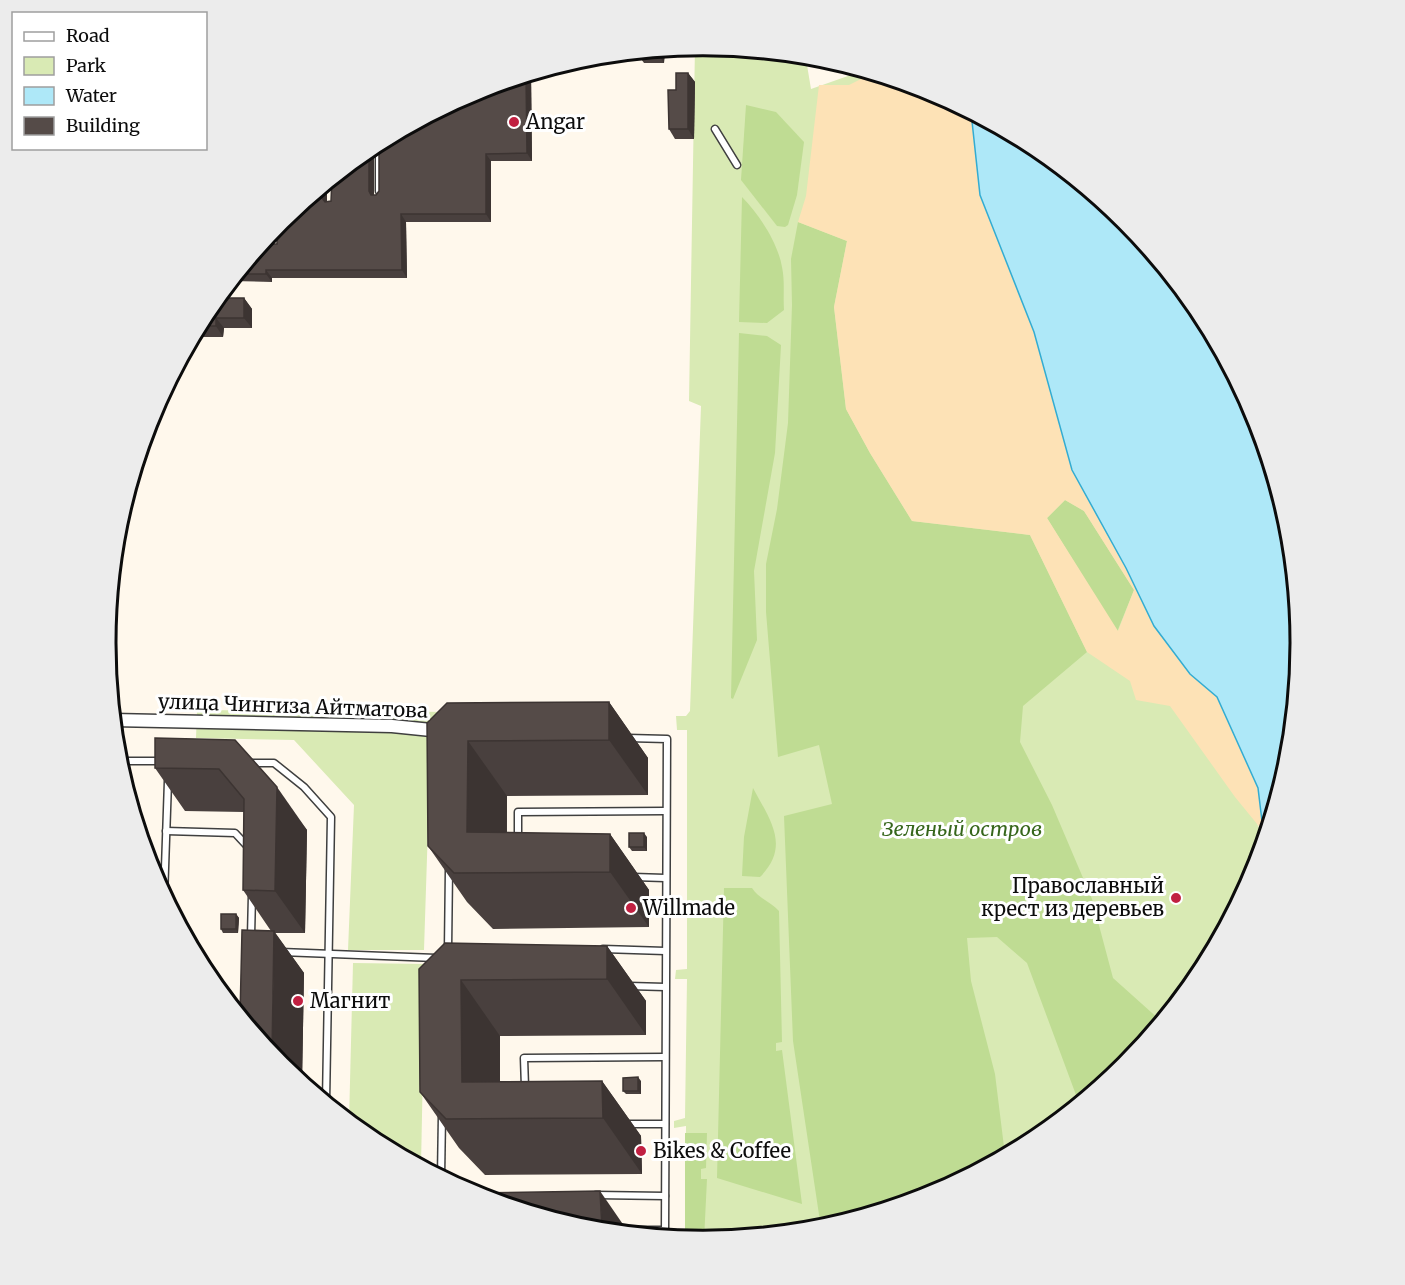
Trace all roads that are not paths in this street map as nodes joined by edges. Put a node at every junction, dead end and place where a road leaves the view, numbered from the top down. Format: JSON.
{"nodes":[{"id":1,"x":715,"y":129,"type":"dead end"},
{"id":2,"x":379,"y":152,"type":"edge"},
{"id":3,"x":737,"y":165,"type":"dead end"},
{"id":4,"x":379,"y":198,"type":"edge"},
{"id":5,"x":294,"y":220,"type":"edge"},
{"id":6,"x":294,"y":224,"type":"edge"},
{"id":7,"x":121,"y":720,"type":"edge"},
{"id":8,"x":452,"y":732,"type":"edge"},
{"id":9,"x":621,"y":738,"type":"dead end"},
{"id":10,"x":128,"y":761,"type":"edge"},
{"id":11,"x":239,"y":763,"type":"edge"},
{"id":12,"x":664,"y":811,"type":"junction"},
{"id":13,"x":166,"y":831,"type":"junction"},
{"id":14,"x":518,"y":844,"type":"edge"},
{"id":15,"x":252,"y":852,"type":"edge"},
{"id":16,"x":449,"y":865,"type":"edge"},
{"id":17,"x":165,"y":877,"type":"edge"},
{"id":18,"x":620,"y":877,"type":"dead end"},
{"id":19,"x":665,"y":878,"type":"junction"},
{"id":20,"x":252,"y":885,"type":"edge"},
{"id":21,"x":251,"y":940,"type":"edge"},
{"id":22,"x":453,"y":946,"type":"edge"},
{"id":23,"x":595,"y":949,"type":"edge"},
{"id":24,"x":665,"y":951,"type":"junction"},
{"id":25,"x":273,"y":952,"type":"edge"},
{"id":26,"x":330,"y":955,"type":"junction"},
{"id":27,"x":448,"y":959,"type":"junction"},
{"id":28,"x":619,"y":986,"type":"dead end"},
{"id":29,"x":665,"y":987,"type":"junction"},
{"id":30,"x":665,"y":1057,"type":"junction"},
{"id":31,"x":525,"y":1092,"type":"edge"},
{"id":32,"x":326,"y":1093,"type":"edge"},
{"id":33,"x":442,"y":1108,"type":"edge"},
{"id":34,"x":620,"y":1124,"type":"dead end"},
{"id":35,"x":665,"y":1124,"type":"junction"},
{"id":36,"x":441,"y":1168,"type":"edge"},
{"id":37,"x":585,"y":1195,"type":"edge"},
{"id":38,"x":665,"y":1196,"type":"junction"},
{"id":39,"x":665,"y":1228,"type":"edge"}],
"edges":[{"from":1,"to":3,"type":"lane"},
{"from":2,"to":4,"type":"lane"},
{"from":5,"to":6,"type":"lane"},
{"from":7,"to":8,"type":"street","name":"улица Чингиза Айтматова"},
{"from":9,"to":12,"type":"lane"},
{"from":10,"to":13,"type":"lane"},
{"from":11,"to":26,"type":"lane"},
{"from":12,"to":14,"type":"lane"},
{"from":12,"to":19,"type":"lane"},
{"from":13,"to":15,"type":"lane"},
{"from":13,"to":17,"type":"lane"},
{"from":16,"to":27,"type":"lane"},
{"from":18,"to":19,"type":"lane"},
{"from":19,"to":24,"type":"lane"},
{"from":20,"to":21,"type":"lane"},
{"from":22,"to":27,"type":"lane"},
{"from":23,"to":24,"type":"lane"},
{"from":24,"to":29,"type":"lane"},
{"from":25,"to":26,"type":"lane"},
{"from":26,"to":27,"type":"lane"},
{"from":26,"to":32,"type":"lane"},
{"from":28,"to":29,"type":"lane"},
{"from":29,"to":30,"type":"lane"},
{"from":30,"to":31,"type":"lane"},
{"from":30,"to":35,"type":"lane"},
{"from":33,"to":36,"type":"lane"},
{"from":34,"to":35,"type":"lane"},
{"from":35,"to":38,"type":"lane"},
{"from":37,"to":38,"type":"lane"},
{"from":38,"to":39,"type":"lane"}]}
